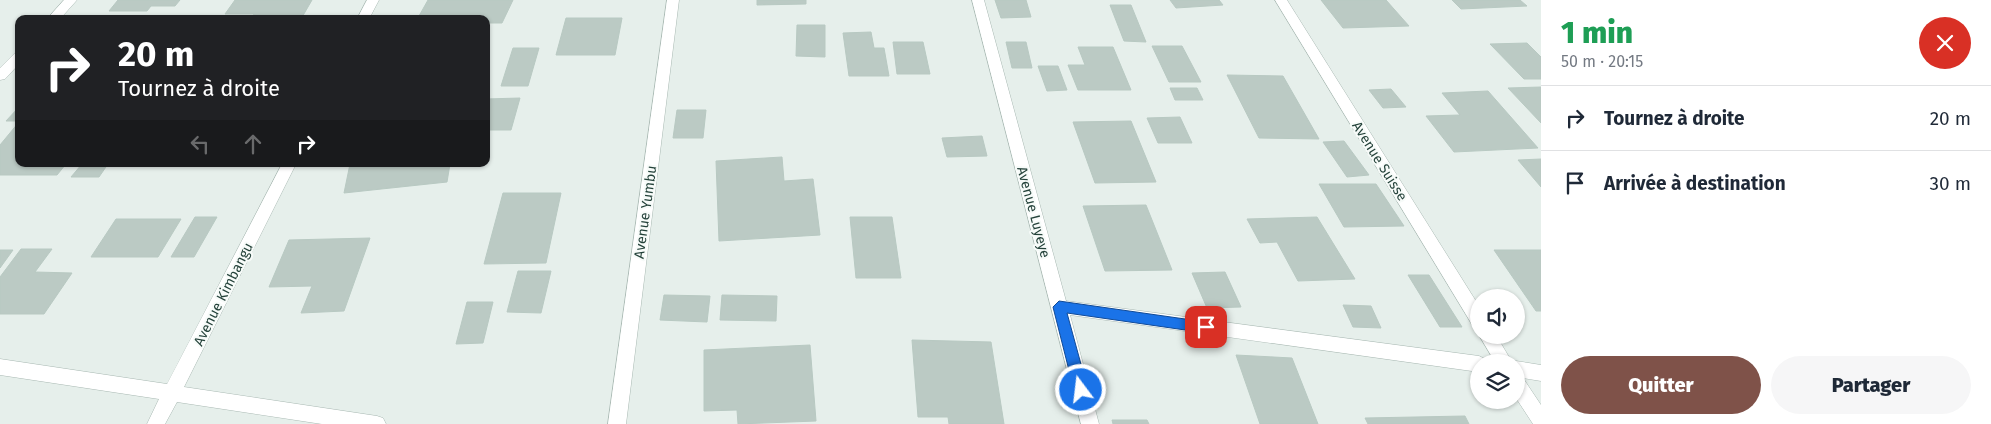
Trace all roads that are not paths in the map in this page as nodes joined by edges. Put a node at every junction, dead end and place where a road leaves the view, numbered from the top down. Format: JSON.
{"nodes":[{"id":1,"x":71,"y":0,"type":"edge"},
{"id":2,"x":373,"y":0,"type":"edge"},
{"id":3,"x":674,"y":0,"type":"edge"},
{"id":4,"x":978,"y":0,"type":"edge"},
{"id":5,"x":1280,"y":0,"type":"edge"},
{"id":6,"x":58,"y":15,"type":"edge"},
{"id":7,"x":365,"y":15,"type":"edge"},
{"id":8,"x":15,"y":60,"type":"edge"},
{"id":9,"x":0,"y":76,"type":"edge"},
{"id":10,"x":287,"y":167,"type":"edge"},
{"id":11,"x":1470,"y":306,"type":"edge"},
{"id":12,"x":1059,"y":307,"type":"junction"},
{"id":13,"x":1470,"y":363,"type":"edge"},
{"id":14,"x":0,"y":367,"type":"edge"},
{"id":15,"x":1525,"y":371,"type":"edge"},
{"id":16,"x":1541,"y":374,"type":"edge"},
{"id":17,"x":173,"y":392,"type":"junction"},
{"id":18,"x":1525,"y":396,"type":"edge"},
{"id":19,"x":1541,"y":421,"type":"edge"},
{"id":20,"x":156,"y":424,"type":"edge"},
{"id":21,"x":377,"y":424,"type":"edge"},
{"id":22,"x":617,"y":424,"type":"edge"},
{"id":23,"x":1090,"y":424,"type":"edge"}],
"edges":[{"from":1,"to":6,"type":"street"},
{"from":2,"to":7,"type":"street"},
{"from":3,"to":22,"type":"street","name":"Avenue Yumbu"},
{"from":4,"to":12,"type":"street","name":"Avenue Luyeye"},
{"from":5,"to":11,"type":"street","name":"Avenue Suisse"},
{"from":8,"to":9,"type":"street"},
{"from":10,"to":17,"type":"street","name":"Avenue Kimbangu"},
{"from":12,"to":13,"type":"street"},
{"from":12,"to":23,"type":"street","name":"Avenue Luyeye"},
{"from":14,"to":17,"type":"street"},
{"from":15,"to":16,"type":"street"},
{"from":17,"to":20,"type":"street","name":"Avenue Kimbangu"},
{"from":17,"to":21,"type":"street"},
{"from":18,"to":19,"type":"street"}]}
